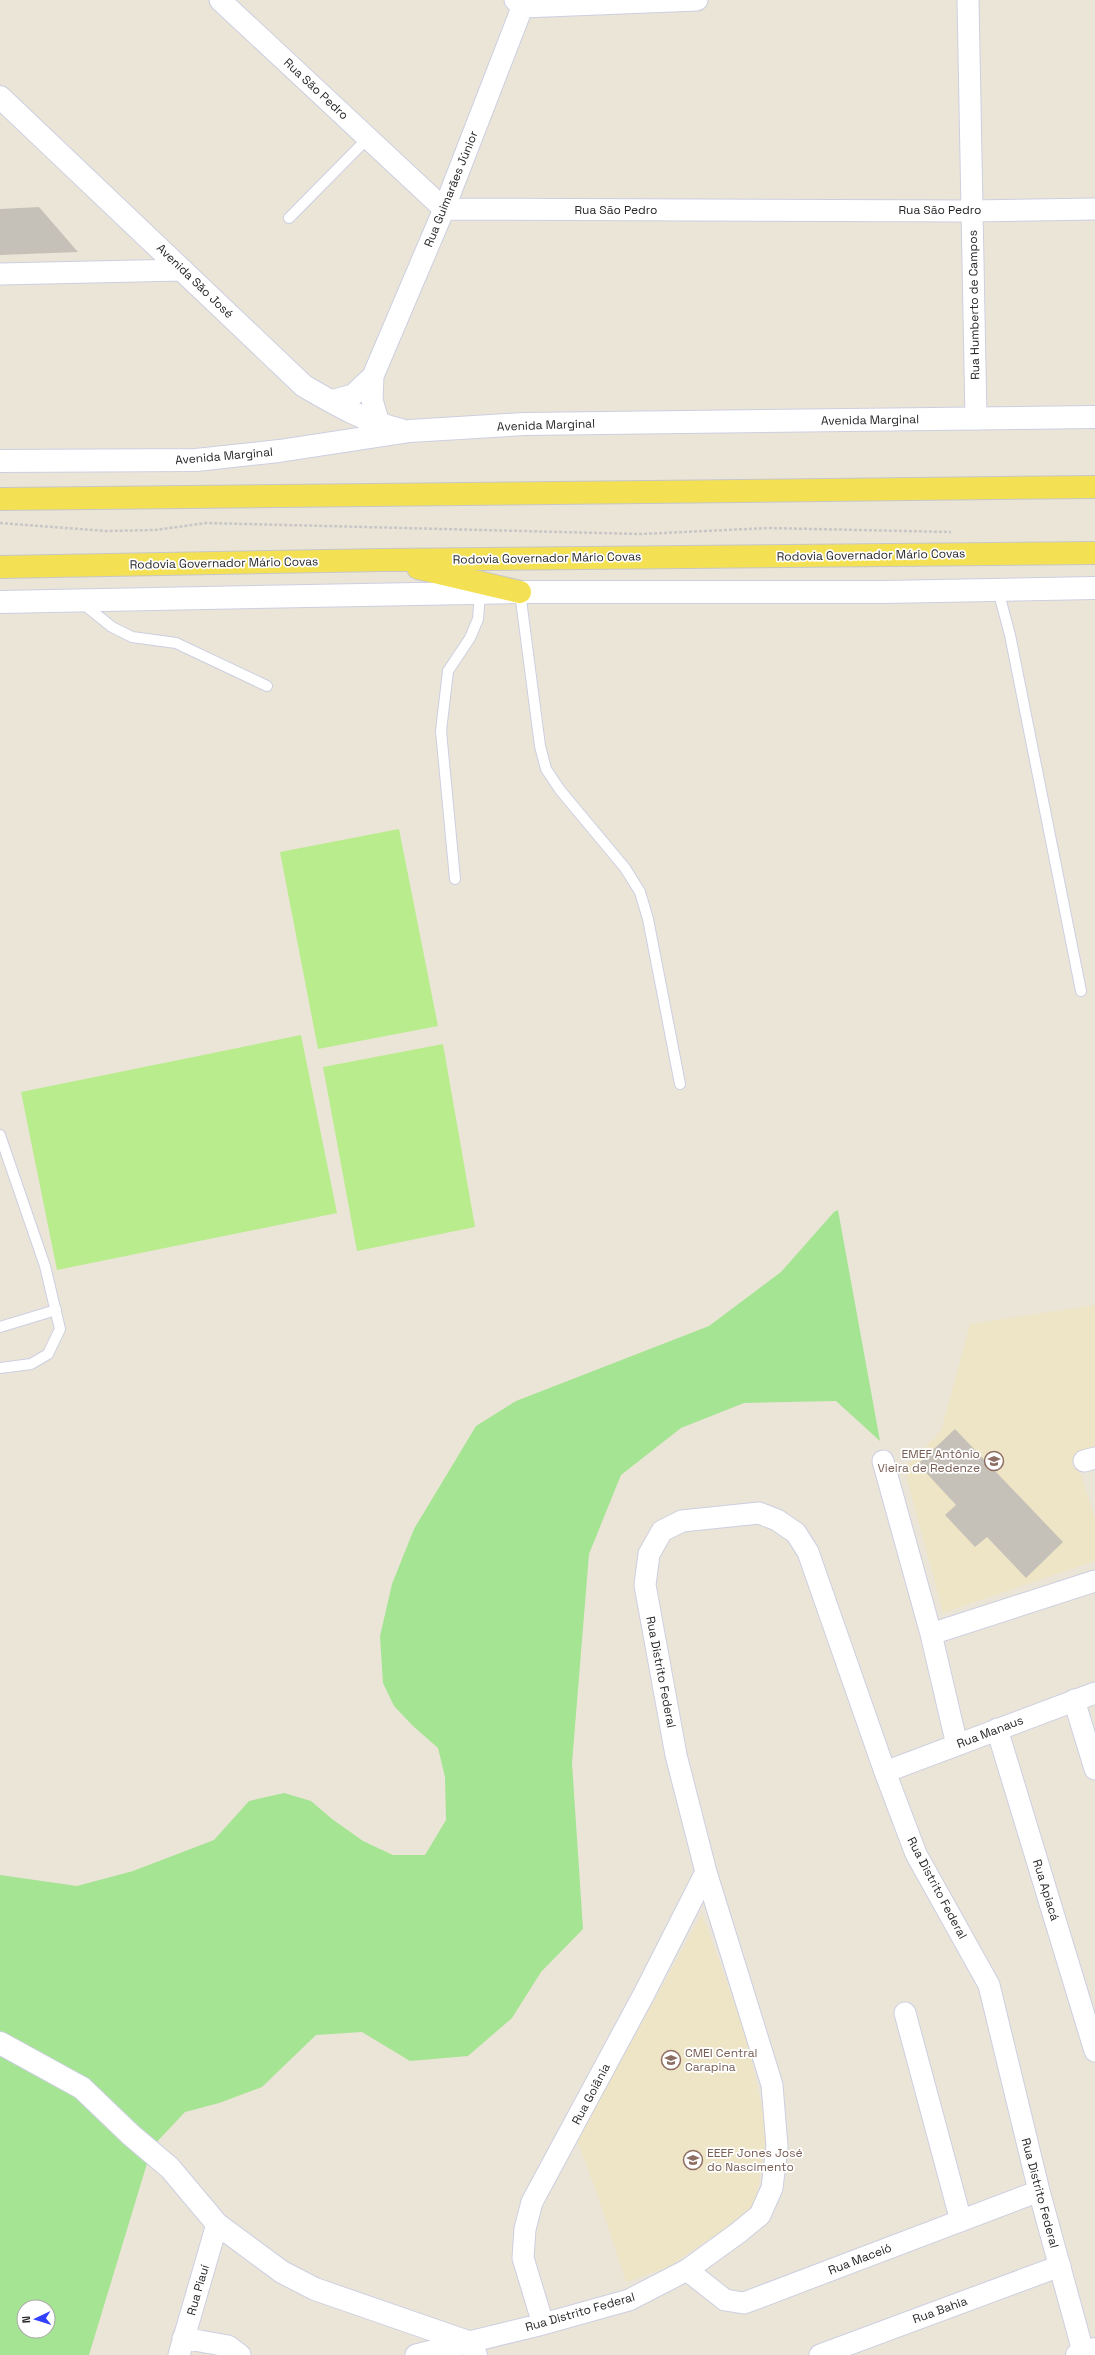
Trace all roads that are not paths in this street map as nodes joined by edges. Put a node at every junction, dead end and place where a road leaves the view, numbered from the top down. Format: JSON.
{"nodes":[{"id":1,"x":220,"y":0,"type":"edge"},
{"id":2,"x":697,"y":0,"type":"edge"},
{"id":3,"x":968,"y":0,"type":"edge"},
{"id":4,"x":521,"y":2,"type":"edge"},
{"id":5,"x":0,"y":97,"type":"edge"},
{"id":6,"x":368,"y":138,"type":"junction"},
{"id":7,"x":444,"y":209,"type":"junction"},
{"id":8,"x":1095,"y":209,"type":"edge"},
{"id":9,"x":972,"y":211,"type":"junction"},
{"id":10,"x":289,"y":218,"type":"dead end"},
{"id":11,"x":183,"y":270,"type":"junction"},
{"id":12,"x":0,"y":274,"type":"edge"},
{"id":13,"x":373,"y":376,"type":"junction"},
{"id":14,"x":331,"y":401,"type":"junction"},
{"id":15,"x":1095,"y":417,"type":"edge"},
{"id":16,"x":976,"y":419,"type":"junction"},
{"id":17,"x":379,"y":424,"type":"junction"},
{"id":18,"x":410,"y":432,"type":"junction"},
{"id":19,"x":0,"y":461,"type":"edge"},
{"id":20,"x":1095,"y":487,"type":"edge"},
{"id":21,"x":0,"y":499,"type":"edge"},
{"id":22,"x":1095,"y":553,"type":"edge"},
{"id":23,"x":383,"y":560,"type":"junction"},
{"id":24,"x":0,"y":567,"type":"edge"},
{"id":25,"x":1095,"y":588,"type":"edge"},
{"id":26,"x":998,"y":590,"type":"junction"},
{"id":27,"x":520,"y":592,"type":"junction"},
{"id":28,"x":480,"y":593,"type":"junction"},
{"id":29,"x":0,"y":602,"type":"edge"},
{"id":30,"x":80,"y":602,"type":"junction"},
{"id":31,"x":267,"y":686,"type":"dead end"},
{"id":32,"x":455,"y":879,"type":"dead end"},
{"id":33,"x":1081,"y":991,"type":"dead end"},
{"id":34,"x":680,"y":1084,"type":"dead end"},
{"id":35,"x":0,"y":1135,"type":"edge"},
{"id":36,"x":56,"y":1310,"type":"junction"},
{"id":37,"x":0,"y":1327,"type":"edge"},
{"id":38,"x":0,"y":1368,"type":"edge"},
{"id":39,"x":883,"y":1461,"type":"dead end"},
{"id":40,"x":1095,"y":1581,"type":"edge"},
{"id":41,"x":931,"y":1634,"type":"junction"},
{"id":42,"x":1095,"y":1693,"type":"edge"},
{"id":43,"x":1074,"y":1700,"type":"junction"},
{"id":44,"x":997,"y":1729,"type":"junction"},
{"id":45,"x":957,"y":1745,"type":"junction"},
{"id":46,"x":1095,"y":1769,"type":"edge"},
{"id":47,"x":885,"y":1772,"type":"junction"},
{"id":48,"x":706,"y":1872,"type":"junction"},
{"id":49,"x":905,"y":2013,"type":"dead end"},
{"id":50,"x":0,"y":2043,"type":"edge"},
{"id":51,"x":1095,"y":2051,"type":"edge"},
{"id":52,"x":1039,"y":2191,"type":"junction"},
{"id":53,"x":961,"y":2221,"type":"junction"},
{"id":54,"x":217,"y":2224,"type":"junction"},
{"id":55,"x":1060,"y":2266,"type":"junction"},
{"id":56,"x":687,"y":2270,"type":"junction"},
{"id":57,"x":543,"y":2324,"type":"junction"},
{"id":58,"x":181,"y":2346,"type":"edge"},
{"id":59,"x":472,"y":2348,"type":"edge"},
{"id":60,"x":1085,"y":2353,"type":"edge"},
{"id":61,"x":240,"y":2355,"type":"edge"},
{"id":62,"x":416,"y":2355,"type":"edge"},
{"id":63,"x":820,"y":2355,"type":"edge"}],
"edges":[{"from":1,"to":6,"type":"street","name":"Rua São Pedro"},
{"from":2,"to":4,"type":"street"},
{"from":3,"to":9,"type":"street","name":"Rua Humberto de Campos"},
{"from":4,"to":7,"type":"street","name":"Rua Guimarães Júnior"},
{"from":5,"to":11,"type":"street","name":"Avenida São José"},
{"from":6,"to":7,"type":"street","name":"Rua São Pedro"},
{"from":6,"to":10,"type":"lane"},
{"from":7,"to":9,"type":"street","name":"Rua São Pedro"},
{"from":7,"to":13,"type":"street","name":"Rua Guimarães Júnior"},
{"from":8,"to":9,"type":"street","name":"Rua São Pedro"},
{"from":9,"to":16,"type":"street","name":"Rua Humberto de Campos"},
{"from":11,"to":12,"type":"street"},
{"from":11,"to":14,"type":"street","name":"Avenida São José"},
{"from":13,"to":14,"type":"street","name":"Rua Guimarães Júnior"},
{"from":13,"to":17,"type":"street","name":"Rua Guimarães Júnior"},
{"from":14,"to":17,"type":"street","name":"Avenida São José"},
{"from":15,"to":16,"type":"street","name":"Avenida Marginal"},
{"from":16,"to":18,"type":"street","name":"Avenida Marginal"},
{"from":17,"to":18,"type":"street","name":"Avenida São José"},
{"from":18,"to":19,"type":"street","name":"Avenida Marginal"},
{"from":20,"to":21,"type":"main road"},
{"from":22,"to":23,"type":"main road","name":"Rodovia Governador Mário Covas"},
{"from":23,"to":24,"type":"main road","name":"Rodovia Governador Mário Covas"},
{"from":23,"to":27,"type":"main road"},
{"from":25,"to":26,"type":"street"},
{"from":26,"to":27,"type":"street"},
{"from":26,"to":33,"type":"lane"},
{"from":27,"to":28,"type":"street"},
{"from":27,"to":34,"type":"lane"},
{"from":28,"to":30,"type":"street"},
{"from":28,"to":32,"type":"lane"},
{"from":29,"to":30,"type":"street"},
{"from":30,"to":31,"type":"lane"},
{"from":35,"to":36,"type":"lane"},
{"from":36,"to":37,"type":"lane"},
{"from":36,"to":38,"type":"lane"},
{"from":39,"to":41,"type":"street"},
{"from":40,"to":41,"type":"street"},
{"from":41,"to":45,"type":"street"},
{"from":42,"to":43,"type":"street","name":"Rua Manaus"},
{"from":43,"to":44,"type":"street","name":"Rua Manaus"},
{"from":43,"to":46,"type":"street"},
{"from":44,"to":45,"type":"street","name":"Rua Manaus"},
{"from":44,"to":51,"type":"street","name":"Rua Apiacá"},
{"from":45,"to":47,"type":"street","name":"Rua Manaus"},
{"from":47,"to":48,"type":"street","name":"Rua Distrito Federal"},
{"from":47,"to":52,"type":"street","name":"Rua Distrito Federal"},
{"from":48,"to":56,"type":"street","name":"Rua Distrito Federal"},
{"from":48,"to":57,"type":"street","name":"Rua Goiânia"},
{"from":49,"to":53,"type":"street"},
{"from":50,"to":54,"type":"street"},
{"from":52,"to":53,"type":"street","name":"Rua Maceió"},
{"from":52,"to":55,"type":"street","name":"Rua Distrito Federal"},
{"from":53,"to":56,"type":"street","name":"Rua Maceió"},
{"from":54,"to":58,"type":"street","name":"Rua Piauí"},
{"from":54,"to":59,"type":"street"},
{"from":55,"to":60,"type":"street","name":"Rua Distrito Federal"},
{"from":55,"to":63,"type":"street","name":"Rua Bahia"},
{"from":56,"to":57,"type":"street","name":"Rua Distrito Federal"},
{"from":57,"to":59,"type":"street","name":"Rua Distrito Federal"},
{"from":58,"to":61,"type":"street"},
{"from":59,"to":62,"type":"street","name":"Rua Distrito Federal"}]}
